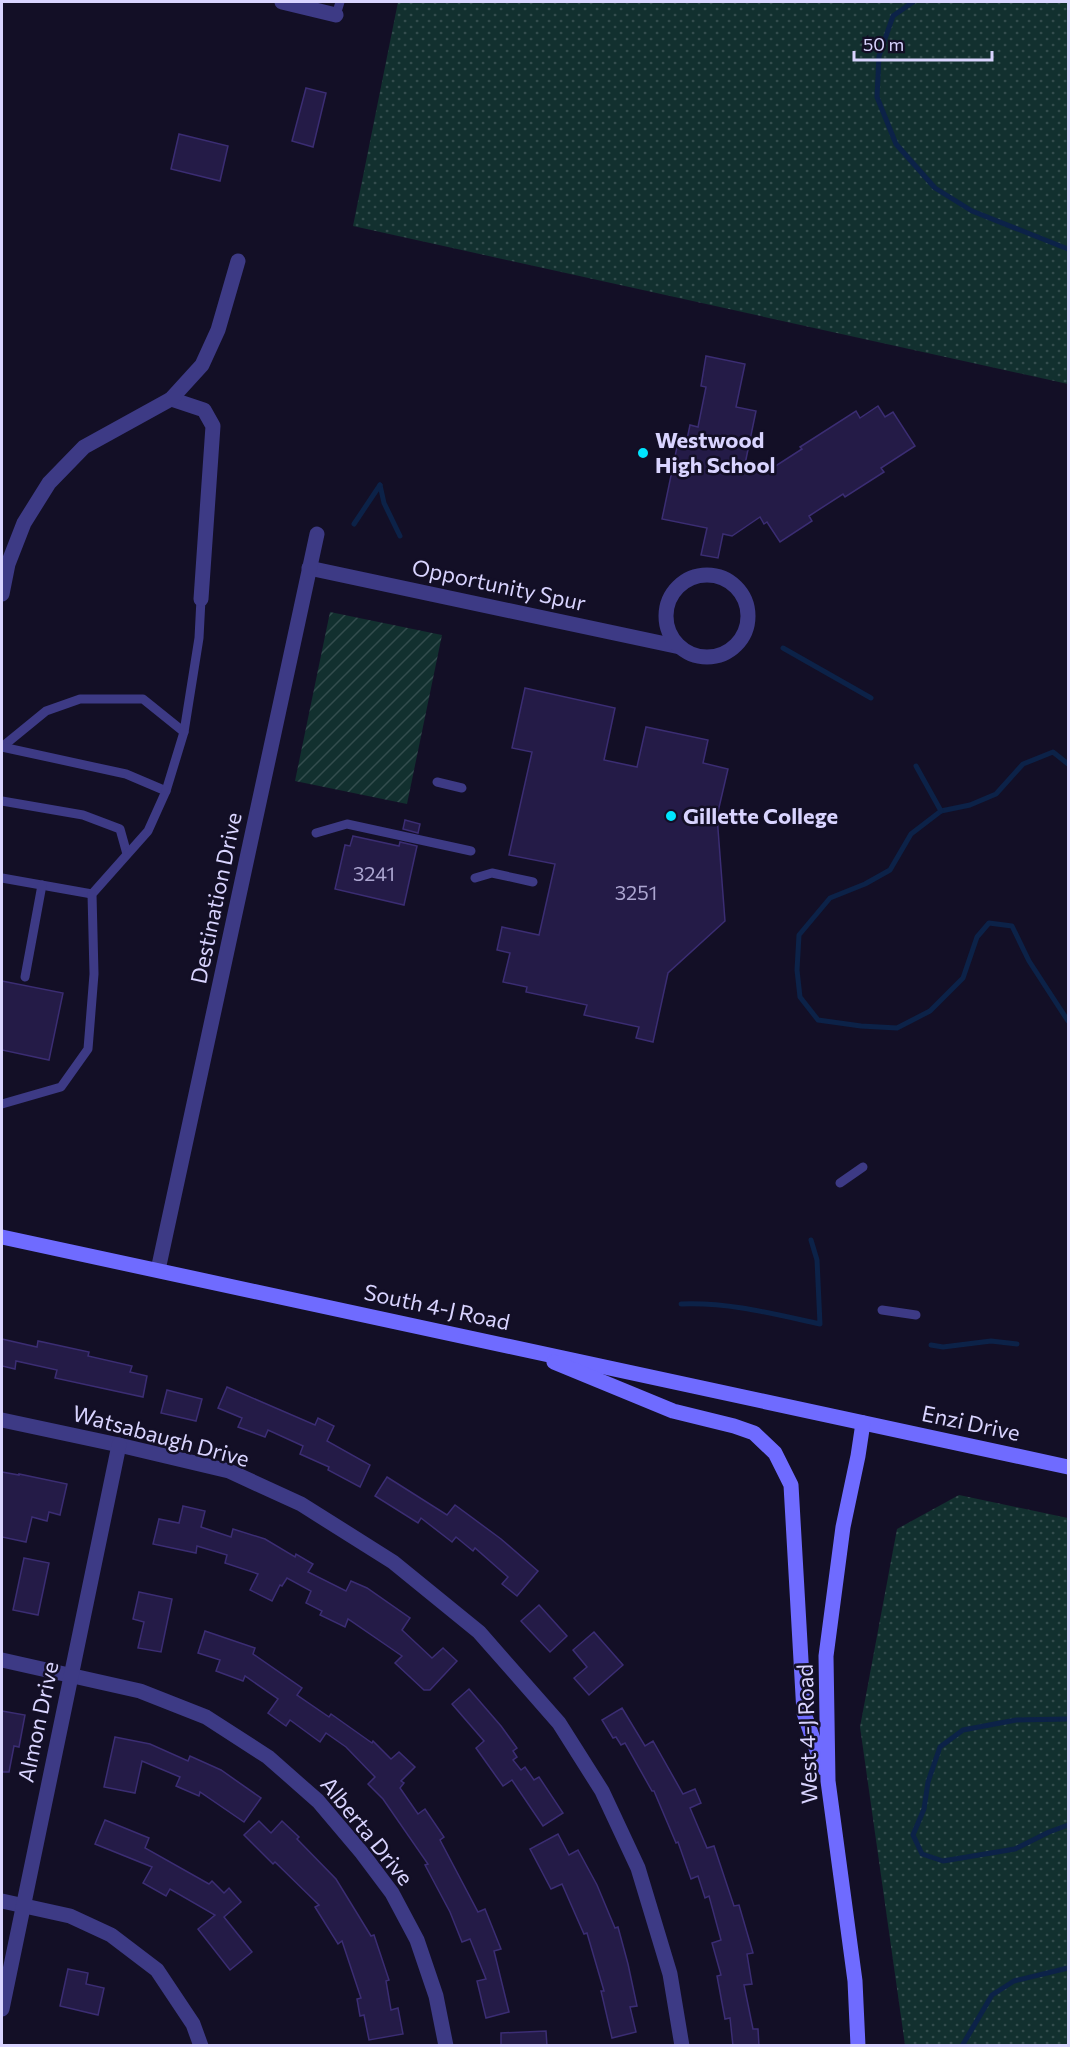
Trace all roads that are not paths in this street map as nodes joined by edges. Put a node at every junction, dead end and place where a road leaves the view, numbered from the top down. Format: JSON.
{"nodes":[{"id":1,"x":282,"y":2,"type":"edge"},
{"id":2,"x":338,"y":8,"type":"edge"},
{"id":3,"x":238,"y":261,"type":"dead end"},
{"id":4,"x":171,"y":399,"type":"junction"},
{"id":5,"x":317,"y":534,"type":"dead end"},
{"id":6,"x":309,"y":568,"type":"junction"},
{"id":7,"x":2,"y":594,"type":"edge"},
{"id":8,"x":201,"y":599,"type":"joint"},
{"id":9,"x":680,"y":647,"type":"junction"},
{"id":10,"x":184,"y":732,"type":"junction"},
{"id":11,"x":2,"y":747,"type":"edge"},
{"id":12,"x":437,"y":782,"type":"dead end"},
{"id":13,"x":462,"y":788,"type":"dead end"},
{"id":14,"x":166,"y":792,"type":"junction"},
{"id":15,"x":2,"y":801,"type":"edge"},
{"id":16,"x":316,"y":833,"type":"dead end"},
{"id":17,"x":471,"y":851,"type":"dead end"},
{"id":18,"x":127,"y":854,"type":"junction"},
{"id":19,"x":2,"y":878,"type":"edge"},
{"id":20,"x":475,"y":878,"type":"dead end"},
{"id":21,"x":533,"y":882,"type":"dead end"},
{"id":22,"x":42,"y":885,"type":"junction"},
{"id":23,"x":92,"y":894,"type":"junction"},
{"id":24,"x":25,"y":977,"type":"dead end"},
{"id":25,"x":2,"y":1104,"type":"edge"},
{"id":26,"x":863,"y":1167,"type":"dead end"},
{"id":27,"x":840,"y":1183,"type":"dead end"},
{"id":28,"x":2,"y":1237,"type":"edge"},
{"id":29,"x":158,"y":1270,"type":"junction"},
{"id":30,"x":882,"y":1310,"type":"dead end"},
{"id":31,"x":916,"y":1315,"type":"dead end"},
{"id":32,"x":518,"y":1347,"type":"junction"},
{"id":33,"x":2,"y":1420,"type":"edge"},
{"id":34,"x":863,"y":1423,"type":"junction"},
{"id":35,"x":119,"y":1445,"type":"junction"},
{"id":36,"x":1068,"y":1467,"type":"edge"},
{"id":37,"x":2,"y":1660,"type":"edge"},
{"id":38,"x":71,"y":1675,"type":"junction"},
{"id":39,"x":828,"y":1781,"type":"junction"},
{"id":40,"x":2,"y":1901,"type":"edge"},
{"id":41,"x":24,"y":1906,"type":"junction"},
{"id":42,"x":2,"y":2009,"type":"edge"},
{"id":43,"x":201,"y":2046,"type":"edge"},
{"id":44,"x":447,"y":2046,"type":"edge"},
{"id":45,"x":682,"y":2046,"type":"edge"},
{"id":46,"x":858,"y":2046,"type":"edge"}],
"edges":[{"from":1,"to":2,"type":"street"},
{"from":3,"to":4,"type":"street"},
{"from":4,"to":7,"type":"street"},
{"from":4,"to":8,"type":"street"},
{"from":5,"to":6,"type":"street","name":"Destination Drive"},
{"from":6,"to":9,"type":"street","name":"Opportunity Spur"},
{"from":6,"to":29,"type":"street","name":"Destination Drive"},
{"from":8,"to":10,"type":"lane"},
{"from":9,"to":9,"type":"street","name":"Opportunity Spur"},
{"from":10,"to":11,"type":"lane"},
{"from":10,"to":14,"type":"lane"},
{"from":11,"to":14,"type":"lane"},
{"from":12,"to":13,"type":"lane"},
{"from":14,"to":18,"type":"lane"},
{"from":15,"to":18,"type":"lane"},
{"from":16,"to":17,"type":"lane"},
{"from":18,"to":23,"type":"lane"},
{"from":19,"to":22,"type":"lane"},
{"from":20,"to":21,"type":"lane"},
{"from":22,"to":23,"type":"lane"},
{"from":22,"to":24,"type":"lane"},
{"from":23,"to":25,"type":"lane"},
{"from":26,"to":27,"type":"lane"},
{"from":28,"to":29,"type":"main road","name":"South 4-J Road"},
{"from":29,"to":32,"type":"main road","name":"South 4-J Road"},
{"from":30,"to":31,"type":"lane"},
{"from":32,"to":34,"type":"main road","name":"South 4-J Road"},
{"from":32,"to":39,"type":"main road"},
{"from":33,"to":35,"type":"street","name":"Watsabaugh Drive"},
{"from":34,"to":36,"type":"main road","name":"Enzi Drive"},
{"from":34,"to":39,"type":"main road","name":"West 4-J Road"},
{"from":35,"to":38,"type":"street","name":"Almon Drive"},
{"from":35,"to":45,"type":"street","name":"Watsabaugh Drive"},
{"from":37,"to":38,"type":"street","name":"Alberta Drive"},
{"from":38,"to":41,"type":"street","name":"Almon Drive"},
{"from":38,"to":44,"type":"street","name":"Alberta Drive"},
{"from":39,"to":46,"type":"main road","name":"West 4-J Road"},
{"from":40,"to":41,"type":"street"},
{"from":41,"to":42,"type":"street","name":"Almon Drive"},
{"from":41,"to":43,"type":"street"}]}
